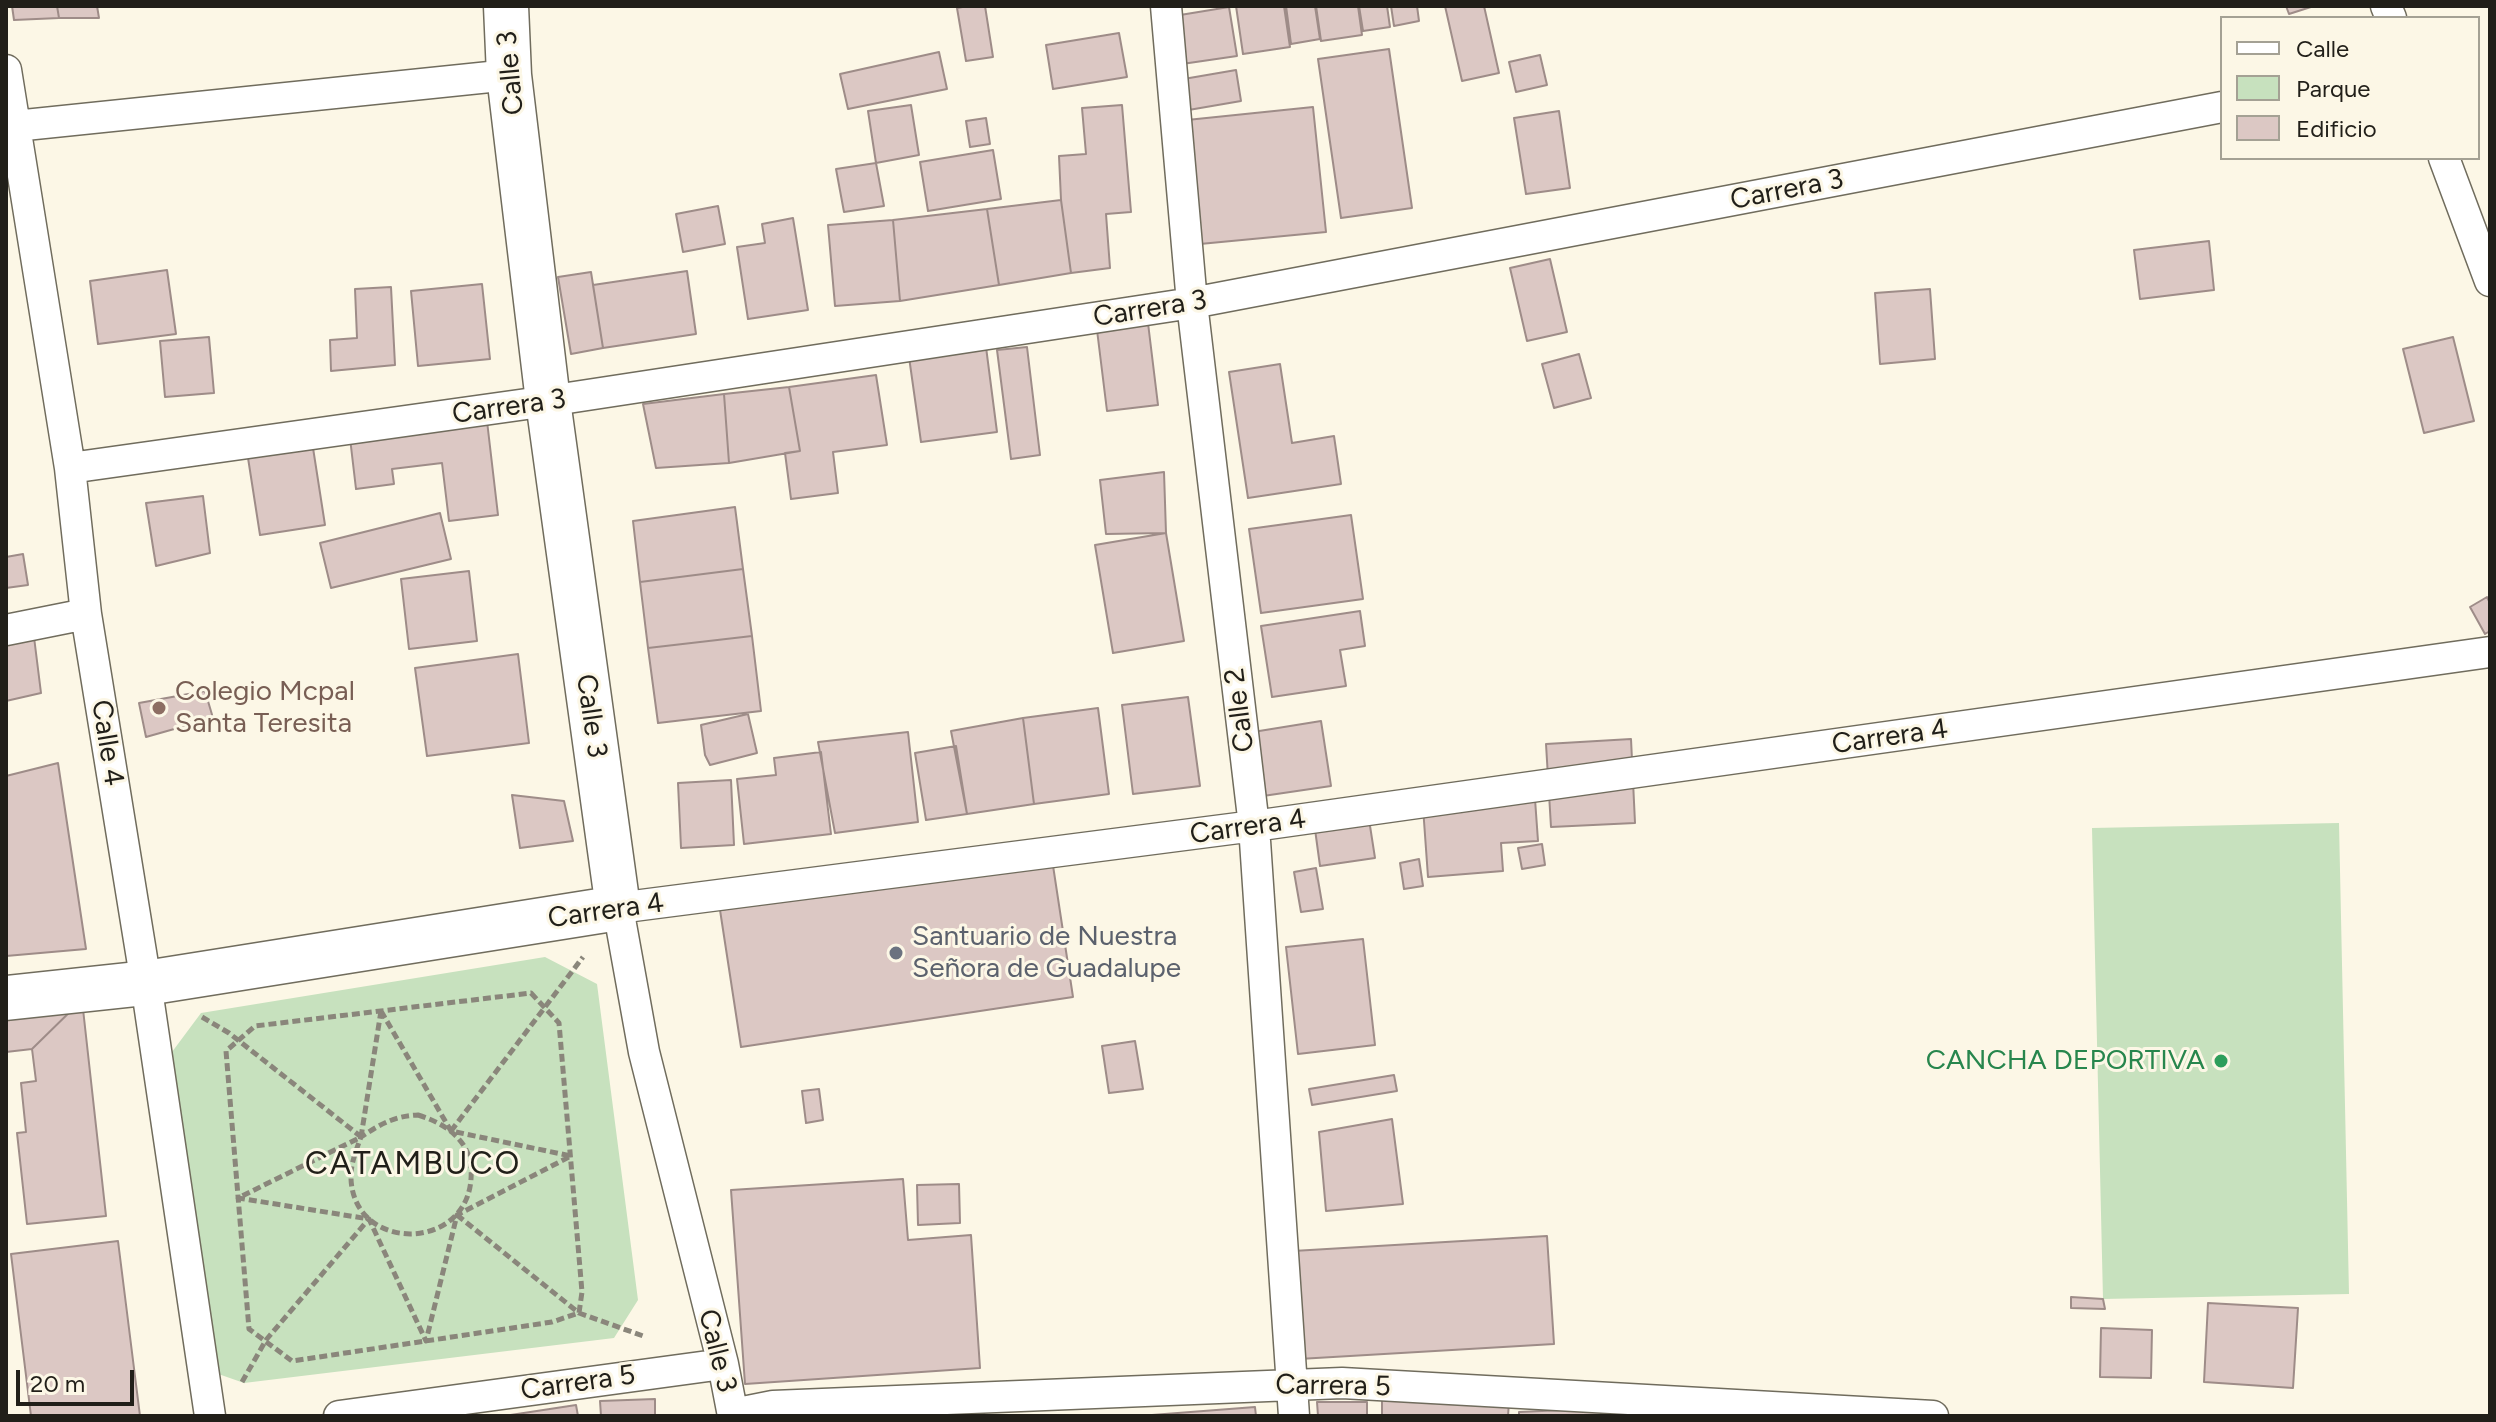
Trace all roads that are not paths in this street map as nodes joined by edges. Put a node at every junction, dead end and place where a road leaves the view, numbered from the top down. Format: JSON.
{"nodes":[{"id":1,"x":506,"y":6,"type":"edge"},
{"id":2,"x":1166,"y":6,"type":"edge"},
{"id":3,"x":6,"y":70,"type":"edge"},
{"id":4,"x":509,"y":75,"type":"junction"},
{"id":5,"x":2220,"y":107,"type":"edge"},
{"id":6,"x":15,"y":126,"type":"junction"},
{"id":7,"x":2445,"y":160,"type":"edge"},
{"id":8,"x":2490,"y":281,"type":"edge"},
{"id":9,"x":1192,"y":303,"type":"junction"},
{"id":10,"x":548,"y":401,"type":"junction"},
{"id":11,"x":70,"y":468,"type":"junction"},
{"id":12,"x":86,"y":614,"type":"junction"},
{"id":13,"x":6,"y":630,"type":"edge"},
{"id":14,"x":2490,"y":652,"type":"edge"},
{"id":15,"x":1254,"y":826,"type":"junction"},
{"id":16,"x":618,"y":908,"type":"junction"},
{"id":17,"x":146,"y":983,"type":"junction"},
{"id":18,"x":6,"y":998,"type":"edge"},
{"id":19,"x":723,"y":1364,"type":"junction"},
{"id":20,"x":1291,"y":1384,"type":"junction"},
{"id":21,"x":775,"y":1411,"type":"edge"},
{"id":22,"x":733,"y":1415,"type":"edge"},
{"id":23,"x":210,"y":1416,"type":"edge"},
{"id":24,"x":339,"y":1416,"type":"edge"},
{"id":25,"x":1294,"y":1416,"type":"edge"},
{"id":26,"x":1933,"y":1416,"type":"edge"}],
"edges":[{"from":1,"to":4,"type":"street","name":"Calle 3"},
{"from":2,"to":9,"type":"street","name":"Calle 2"},
{"from":3,"to":6,"type":"street","name":"Calle 4"},
{"from":4,"to":6,"type":"street"},
{"from":4,"to":10,"type":"street","name":"Calle 3"},
{"from":5,"to":9,"type":"street","name":"Carrera 3"},
{"from":6,"to":11,"type":"street","name":"Calle 4"},
{"from":7,"to":8,"type":"street"},
{"from":9,"to":10,"type":"street","name":"Carrera 3"},
{"from":9,"to":15,"type":"street","name":"Calle 2"},
{"from":10,"to":11,"type":"street","name":"Carrera 3"},
{"from":10,"to":16,"type":"street","name":"Calle 3"},
{"from":11,"to":12,"type":"street","name":"Calle 4"},
{"from":12,"to":13,"type":"street"},
{"from":12,"to":17,"type":"street","name":"Calle 4"},
{"from":14,"to":15,"type":"street","name":"Carrera 4"},
{"from":15,"to":16,"type":"street","name":"Carrera 4"},
{"from":15,"to":20,"type":"street","name":"Calle 2"},
{"from":16,"to":17,"type":"street","name":"Carrera 4"},
{"from":16,"to":19,"type":"street","name":"Calle 3"},
{"from":17,"to":18,"type":"street","name":"Carrera 4"},
{"from":17,"to":23,"type":"street","name":"Calle 4"},
{"from":19,"to":22,"type":"street","name":"Calle 3"},
{"from":19,"to":24,"type":"street","name":"Carrera 5"},
{"from":20,"to":21,"type":"street","name":"Carrera 5"},
{"from":20,"to":25,"type":"street","name":"Calle 2"},
{"from":20,"to":26,"type":"street","name":"Carrera 5"},
{"from":21,"to":22,"type":"street","name":"Carrera 5"}]}
